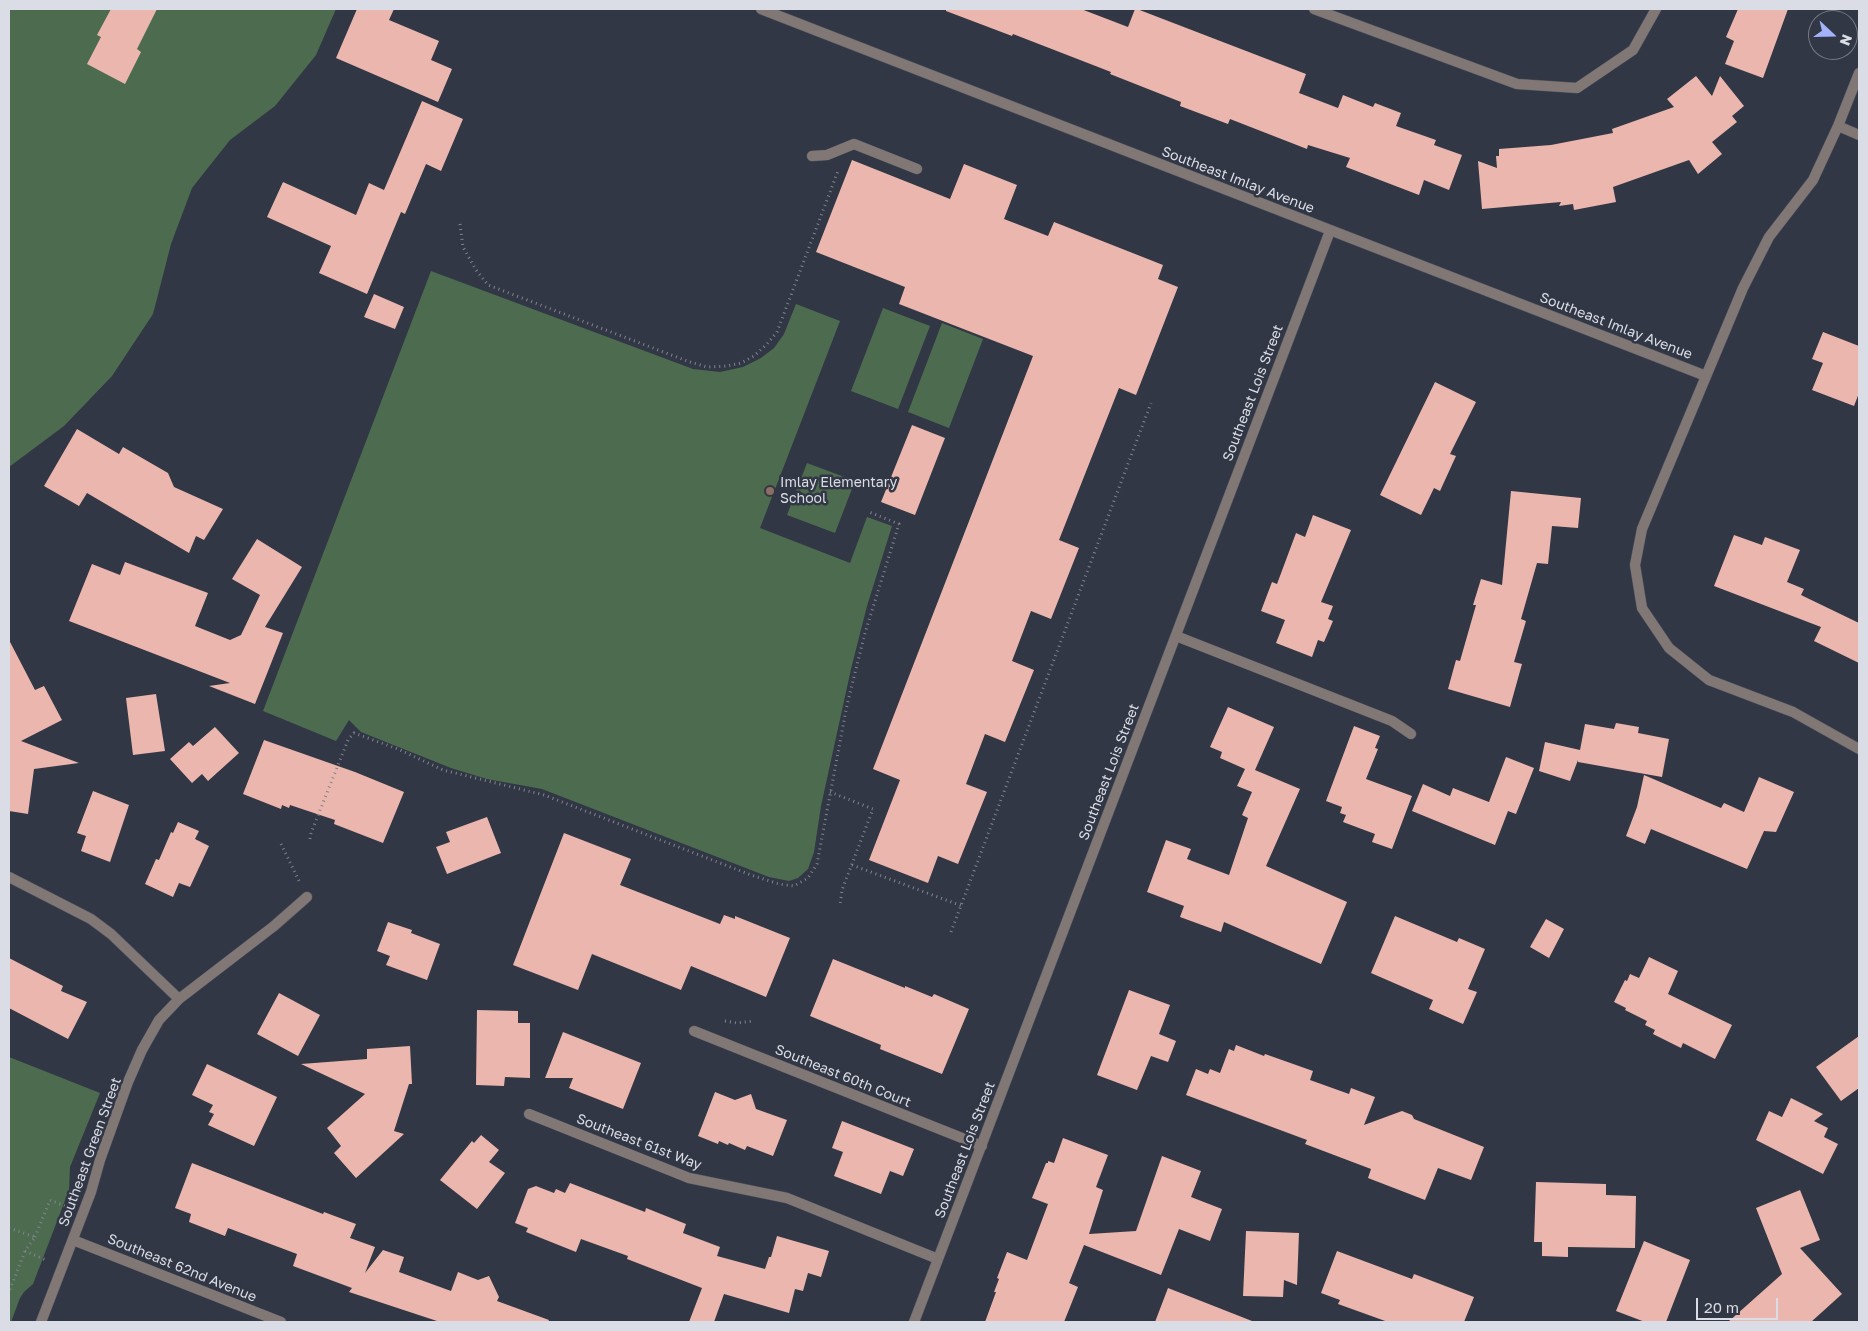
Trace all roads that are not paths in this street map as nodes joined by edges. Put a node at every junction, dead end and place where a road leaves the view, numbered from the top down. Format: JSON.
{"nodes":[{"id":1,"x":761,"y":9,"type":"edge"},
{"id":2,"x":1314,"y":9,"type":"edge"},
{"id":3,"x":1656,"y":9,"type":"edge"},
{"id":4,"x":1859,"y":73,"type":"edge"},
{"id":5,"x":1838,"y":126,"type":"junction"},
{"id":6,"x":1859,"y":135,"type":"edge"},
{"id":7,"x":812,"y":156,"type":"dead end"},
{"id":8,"x":918,"y":169,"type":"dead end"},
{"id":9,"x":1330,"y":231,"type":"junction"},
{"id":10,"x":1706,"y":376,"type":"junction"},
{"id":11,"x":1176,"y":636,"type":"junction"},
{"id":12,"x":1411,"y":734,"type":"dead end"},
{"id":13,"x":1859,"y":749,"type":"edge"},
{"id":14,"x":9,"y":877,"type":"edge"},
{"id":15,"x":307,"y":898,"type":"road end"},
{"id":16,"x":179,"y":999,"type":"junction"},
{"id":17,"x":694,"y":1031,"type":"dead end"},
{"id":18,"x":529,"y":1114,"type":"dead end"},
{"id":19,"x":982,"y":1146,"type":"junction"},
{"id":20,"x":73,"y":1240,"type":"junction"},
{"id":21,"x":938,"y":1259,"type":"junction"},
{"id":22,"x":41,"y":1322,"type":"edge"},
{"id":23,"x":281,"y":1322,"type":"edge"},
{"id":24,"x":914,"y":1322,"type":"edge"}],
"edges":[{"from":1,"to":9,"type":"street","name":"Southeast Imlay Avenue"},
{"from":2,"to":3,"type":"street"},
{"from":4,"to":5,"type":"street"},
{"from":5,"to":6,"type":"street"},
{"from":5,"to":10,"type":"street"},
{"from":7,"to":8,"type":"street"},
{"from":9,"to":10,"type":"street","name":"Southeast Imlay Avenue"},
{"from":9,"to":11,"type":"street","name":"Southeast Lois Street"},
{"from":10,"to":13,"type":"street"},
{"from":11,"to":12,"type":"street"},
{"from":11,"to":19,"type":"street","name":"Southeast Lois Street"},
{"from":14,"to":16,"type":"street"},
{"from":15,"to":16,"type":"street","name":"Southeast Green Street"},
{"from":16,"to":20,"type":"street","name":"Southeast Green Street"},
{"from":17,"to":19,"type":"street","name":"Southeast 60th Court"},
{"from":18,"to":21,"type":"street","name":"Southeast 61st Way"},
{"from":19,"to":21,"type":"street","name":"Southeast Lois Street"},
{"from":20,"to":22,"type":"street","name":"Southeast Green Street"},
{"from":20,"to":23,"type":"street","name":"Southeast 62nd Avenue"},
{"from":21,"to":24,"type":"street","name":"Southeast Lois Street"}]}
